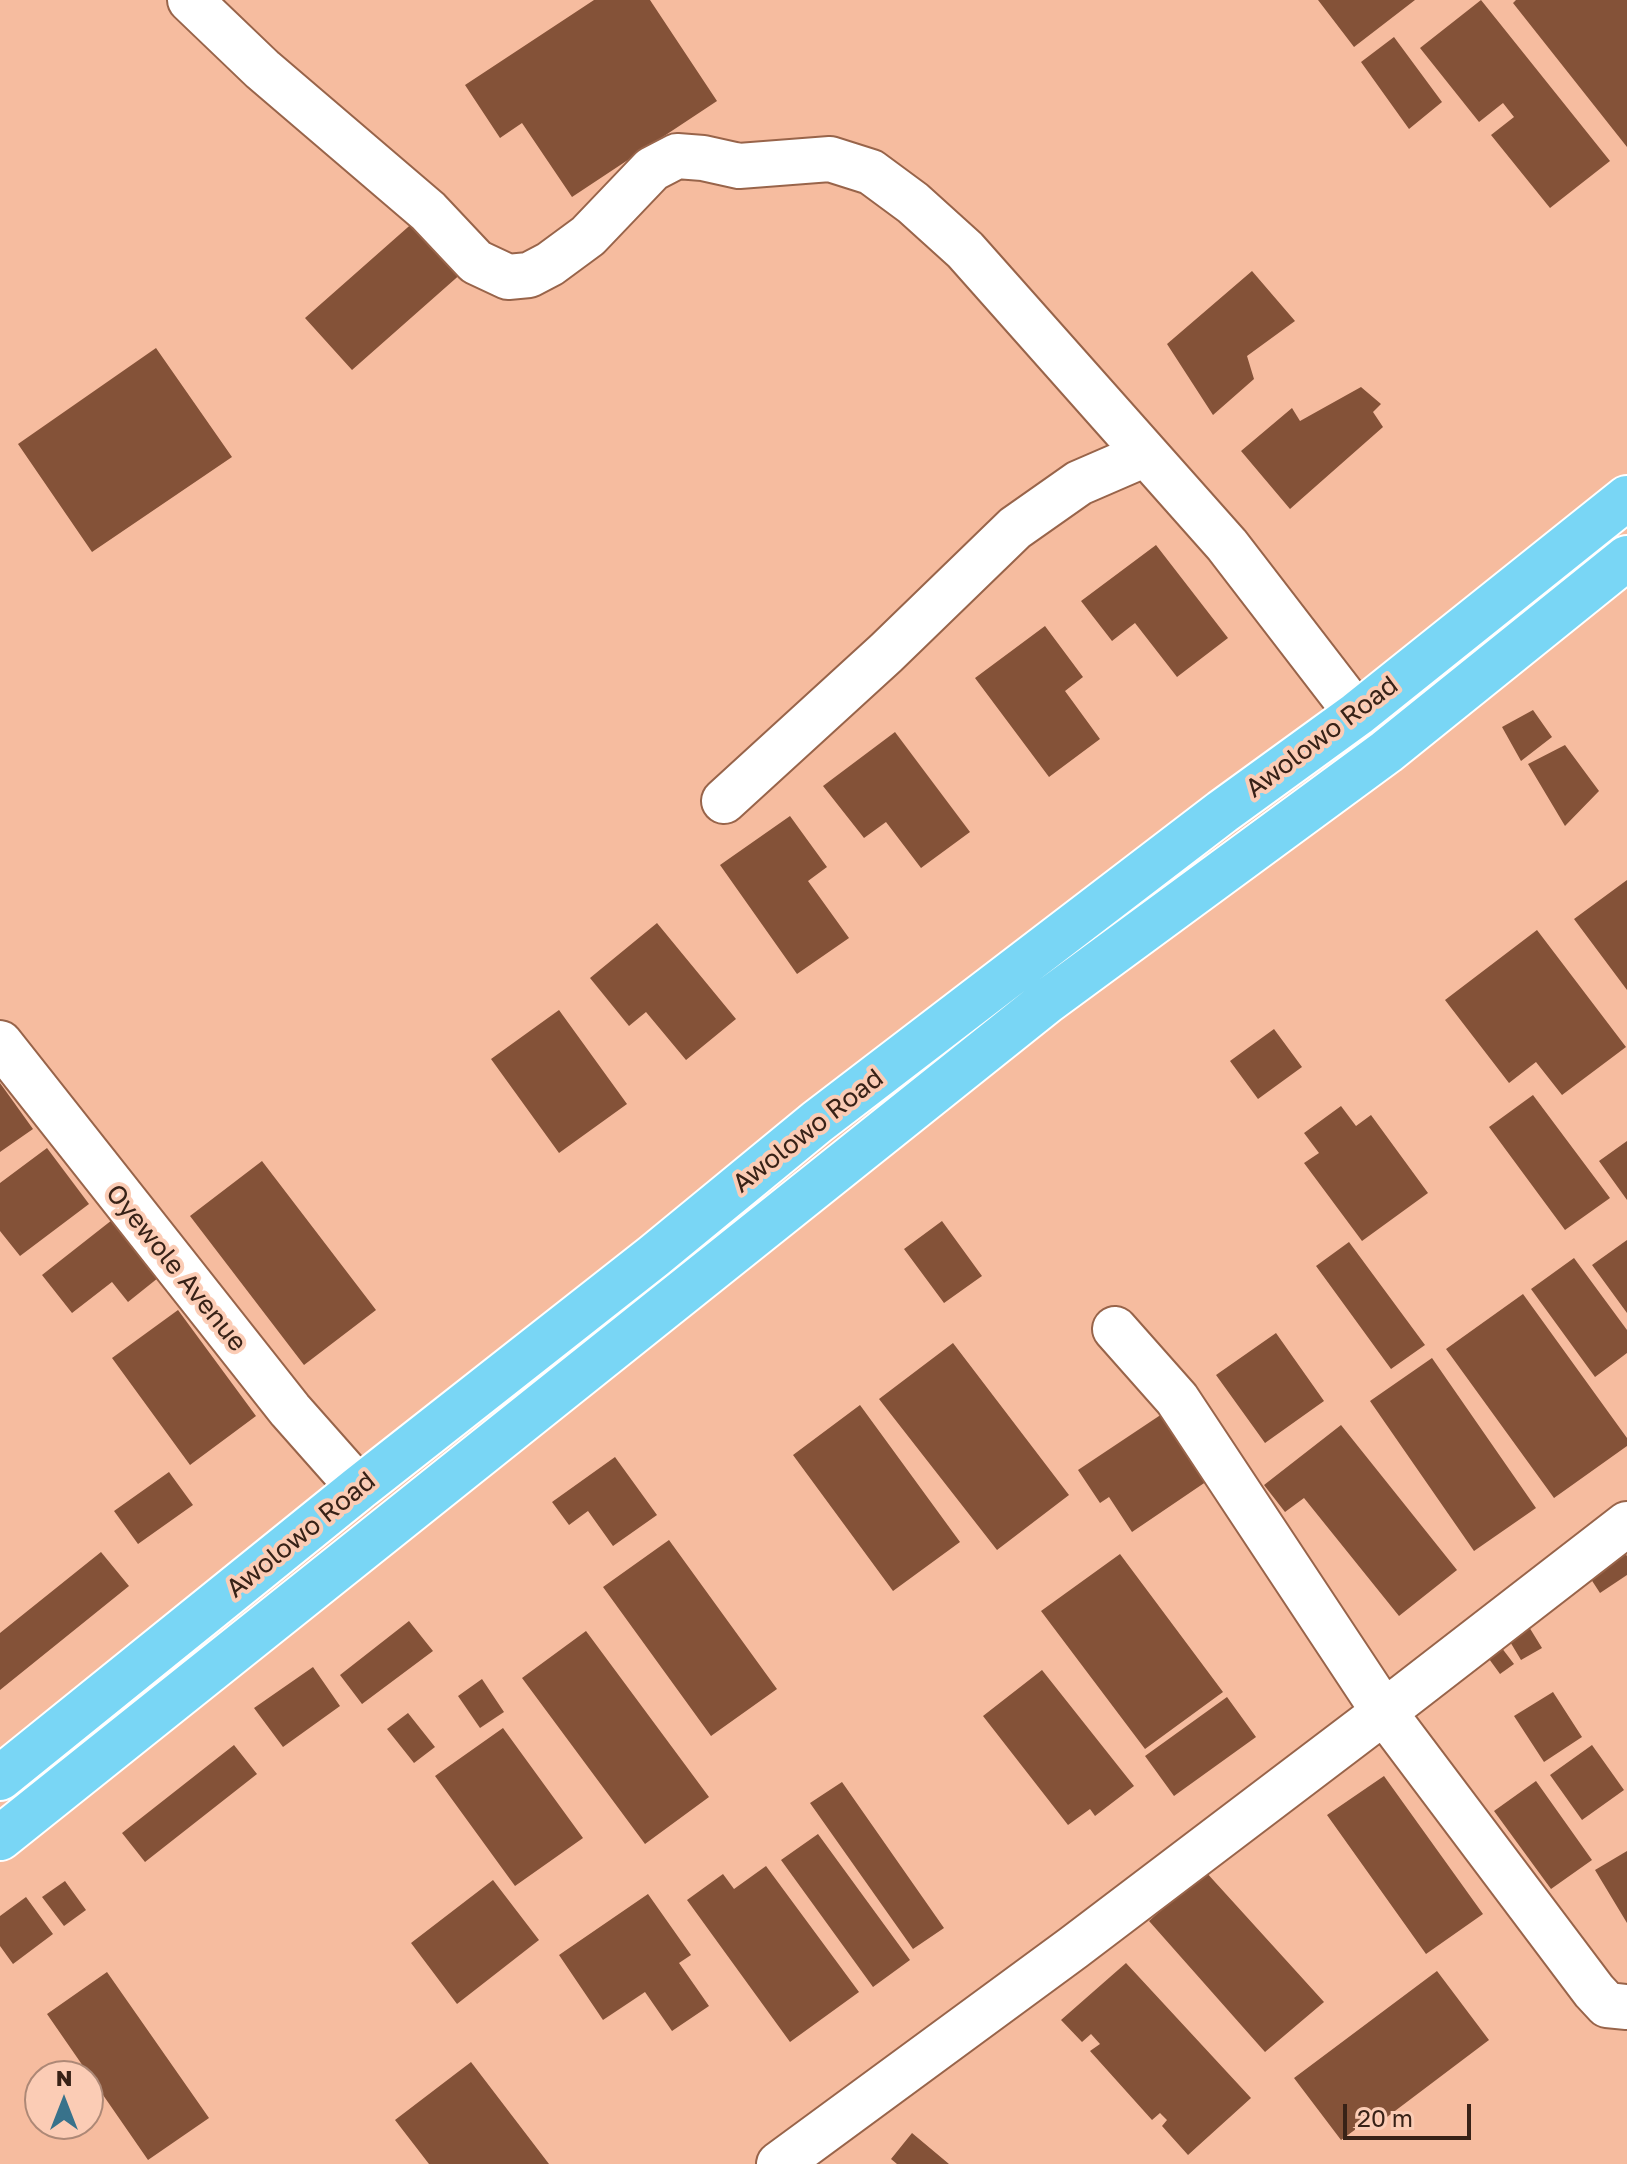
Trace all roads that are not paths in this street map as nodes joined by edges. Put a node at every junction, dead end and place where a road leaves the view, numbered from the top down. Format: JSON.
{"nodes":[{"id":1,"x":190,"y":0,"type":"edge"},
{"id":2,"x":1146,"y":454,"type":"junction"},
{"id":3,"x":1627,"y":498,"type":"edge"},
{"id":4,"x":1627,"y":558,"type":"edge"},
{"id":5,"x":1357,"y":714,"type":"junction"},
{"id":6,"x":724,"y":801,"type":"dead end"},
{"id":7,"x":0,"y":1043,"type":"edge"},
{"id":8,"x":1115,"y":1329,"type":"dead end"},
{"id":9,"x":359,"y":1488,"type":"junction"},
{"id":10,"x":1627,"y":1524,"type":"edge"},
{"id":11,"x":1384,"y":1712,"type":"junction"},
{"id":12,"x":0,"y":1778,"type":"edge"},
{"id":13,"x":0,"y":1838,"type":"edge"},
{"id":14,"x":1627,"y":2007,"type":"edge"},
{"id":15,"x":779,"y":2164,"type":"edge"}],
"edges":[{"from":1,"to":2,"type":"street"},
{"from":2,"to":5,"type":"street"},
{"from":2,"to":6,"type":"street"},
{"from":3,"to":5,"type":"main road","name":"Awolowo Road"},
{"from":4,"to":13,"type":"main road","name":"Awolowo Road"},
{"from":5,"to":9,"type":"main road","name":"Awolowo Road"},
{"from":7,"to":9,"type":"street","name":"Oyewole Avenue"},
{"from":8,"to":11,"type":"street"},
{"from":9,"to":12,"type":"main road","name":"Awolowo Road"},
{"from":10,"to":11,"type":"street"},
{"from":11,"to":14,"type":"street"},
{"from":11,"to":15,"type":"street"}]}
